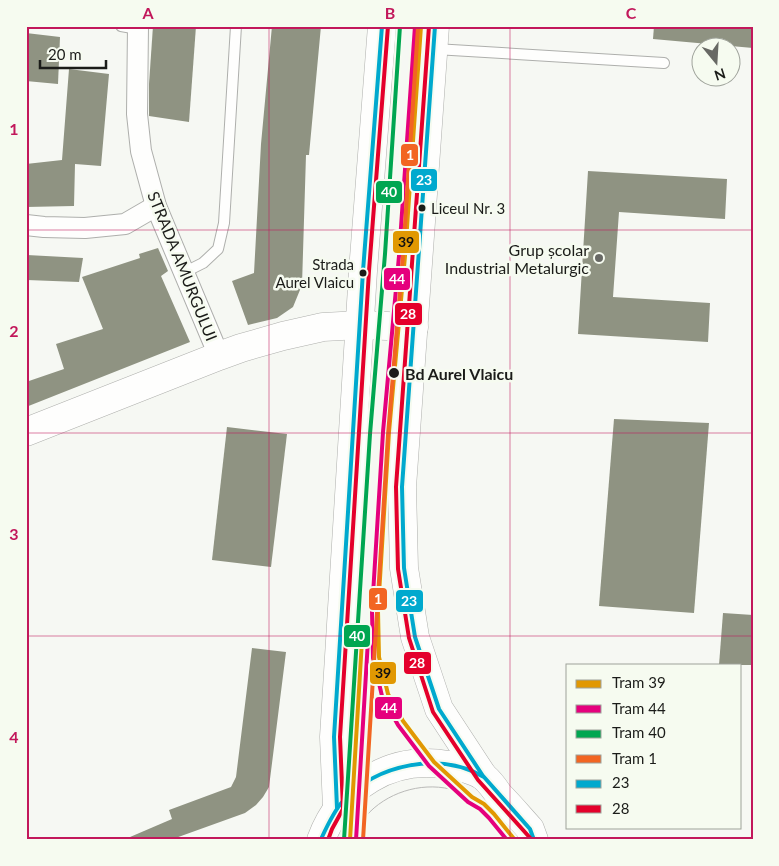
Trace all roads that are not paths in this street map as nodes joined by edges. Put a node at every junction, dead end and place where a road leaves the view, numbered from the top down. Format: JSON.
{"nodes":[{"id":1,"x":236,"y":26,"type":"edge"},
{"id":2,"x":382,"y":26,"type":"edge"},
{"id":3,"x":132,"y":27,"type":"edge"},
{"id":4,"x":434,"y":38,"type":"edge"},
{"id":5,"x":664,"y":64,"type":"dead end"},
{"id":6,"x":156,"y":206,"type":"junction"},
{"id":7,"x":26,"y":225,"type":"edge"},
{"id":8,"x":183,"y":273,"type":"junction"},
{"id":9,"x":360,"y":325,"type":"junction"},
{"id":10,"x":414,"y":327,"type":"junction"},
{"id":11,"x":219,"y":356,"type":"junction"},
{"id":12,"x":26,"y":432,"type":"edge"},
{"id":13,"x":483,"y":776,"type":"junction"},
{"id":14,"x":337,"y":808,"type":"junction"},
{"id":15,"x":535,"y":836,"type":"edge"},
{"id":16,"x":321,"y":840,"type":"edge"}],
"edges":[{"from":1,"to":8,"type":"lane"},
{"from":2,"to":9,"type":"main road"},
{"from":3,"to":6,"type":"street","name":"STRADA AMURGULUI"},
{"from":4,"to":5,"type":"lane"},
{"from":4,"to":10,"type":"main road"},
{"from":6,"to":7,"type":"street"},
{"from":6,"to":8,"type":"street","name":"STRADA AMURGULUI"},
{"from":8,"to":11,"type":"street","name":"STRADA AMURGULUI"},
{"from":9,"to":10,"type":"main road"},
{"from":9,"to":11,"type":"main road"},
{"from":9,"to":14,"type":"main road"},
{"from":10,"to":13,"type":"main road"},
{"from":11,"to":12,"type":"main road"},
{"from":13,"to":14,"type":"main road"},
{"from":13,"to":15,"type":"main road"},
{"from":14,"to":16,"type":"main road"}]}
